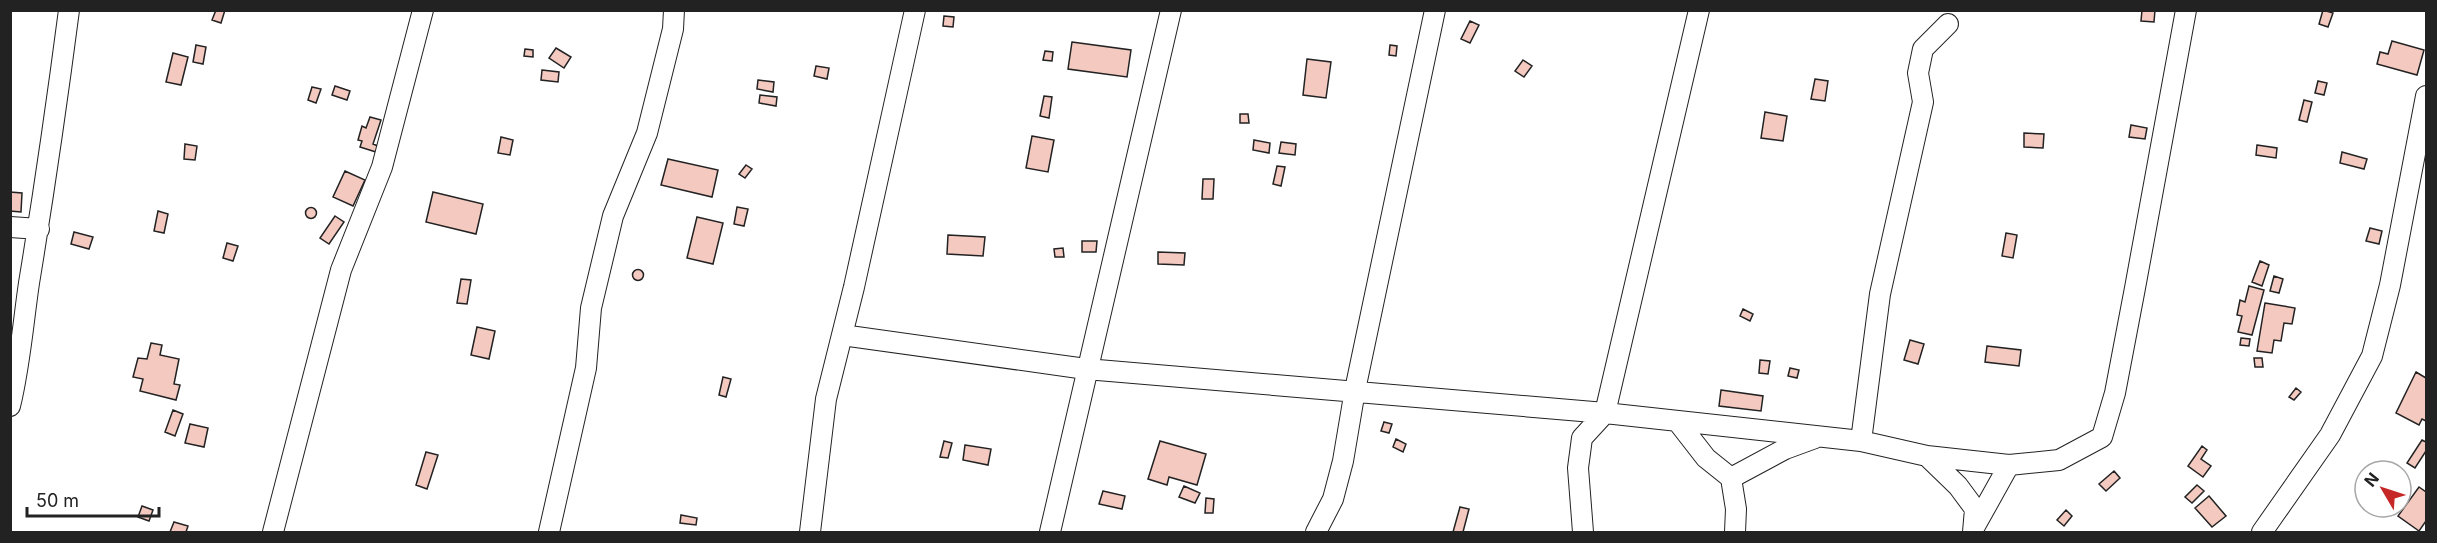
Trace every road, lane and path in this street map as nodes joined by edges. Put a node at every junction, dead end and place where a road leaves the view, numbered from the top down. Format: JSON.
{"nodes":[{"id":1,"x":69,"y":10,"type":"edge"},
{"id":2,"x":423,"y":10,"type":"edge"},
{"id":3,"x":674,"y":10,"type":"edge"},
{"id":4,"x":915,"y":10,"type":"edge"},
{"id":5,"x":1171,"y":10,"type":"edge"},
{"id":6,"x":1435,"y":10,"type":"edge"},
{"id":7,"x":1699,"y":10,"type":"edge"},
{"id":8,"x":2186,"y":10,"type":"edge"},
{"id":9,"x":1948,"y":24,"type":"dead end"},
{"id":10,"x":2427,"y":96,"type":"edge"},
{"id":11,"x":10,"y":227,"type":"edge"},
{"id":12,"x":39,"y":229,"type":"junction"},
{"id":13,"x":842,"y":335,"type":"junction"},
{"id":14,"x":1086,"y":369,"type":"junction"},
{"id":15,"x":1355,"y":390,"type":"junction"},
{"id":16,"x":10,"y":406,"type":"edge"},
{"id":17,"x":1605,"y":413,"type":"junction"},
{"id":18,"x":1678,"y":422,"type":"junction"},
{"id":19,"x":1819,"y":436,"type":"junction"},
{"id":20,"x":1861,"y":441,"type":"junction"},
{"id":21,"x":1927,"y":456,"type":"junction"},
{"id":22,"x":2009,"y":465,"type":"junction"},
{"id":23,"x":1731,"y":478,"type":"junction"},
{"id":24,"x":1973,"y":530,"type":"edge"},
{"id":25,"x":273,"y":532,"type":"edge"},
{"id":26,"x":549,"y":532,"type":"edge"},
{"id":27,"x":810,"y":532,"type":"edge"},
{"id":28,"x":1050,"y":532,"type":"edge"},
{"id":29,"x":1316,"y":532,"type":"edge"},
{"id":30,"x":1583,"y":532,"type":"edge"},
{"id":31,"x":1735,"y":532,"type":"edge"},
{"id":32,"x":2262,"y":532,"type":"edge"}],
"edges":[{"from":1,"to":12,"type":"street"},
{"from":2,"to":25,"type":"street"},
{"from":3,"to":26,"type":"street"},
{"from":4,"to":13,"type":"street"},
{"from":5,"to":14,"type":"street"},
{"from":6,"to":15,"type":"street"},
{"from":7,"to":17,"type":"street"},
{"from":8,"to":22,"type":"street"},
{"from":9,"to":20,"type":"street"},
{"from":10,"to":32,"type":"street"},
{"from":11,"to":12,"type":"street"},
{"from":12,"to":16,"type":"street"},
{"from":13,"to":14,"type":"street"},
{"from":13,"to":27,"type":"street"},
{"from":14,"to":15,"type":"street"},
{"from":14,"to":28,"type":"street"},
{"from":15,"to":17,"type":"street"},
{"from":15,"to":29,"type":"street"},
{"from":17,"to":18,"type":"street"},
{"from":17,"to":30,"type":"street"},
{"from":18,"to":19,"type":"street"},
{"from":18,"to":23,"type":"street"},
{"from":19,"to":20,"type":"street"},
{"from":19,"to":23,"type":"street"},
{"from":20,"to":21,"type":"street"},
{"from":21,"to":22,"type":"street"},
{"from":21,"to":24,"type":"street"},
{"from":22,"to":24,"type":"street"},
{"from":23,"to":31,"type":"street"}]}
